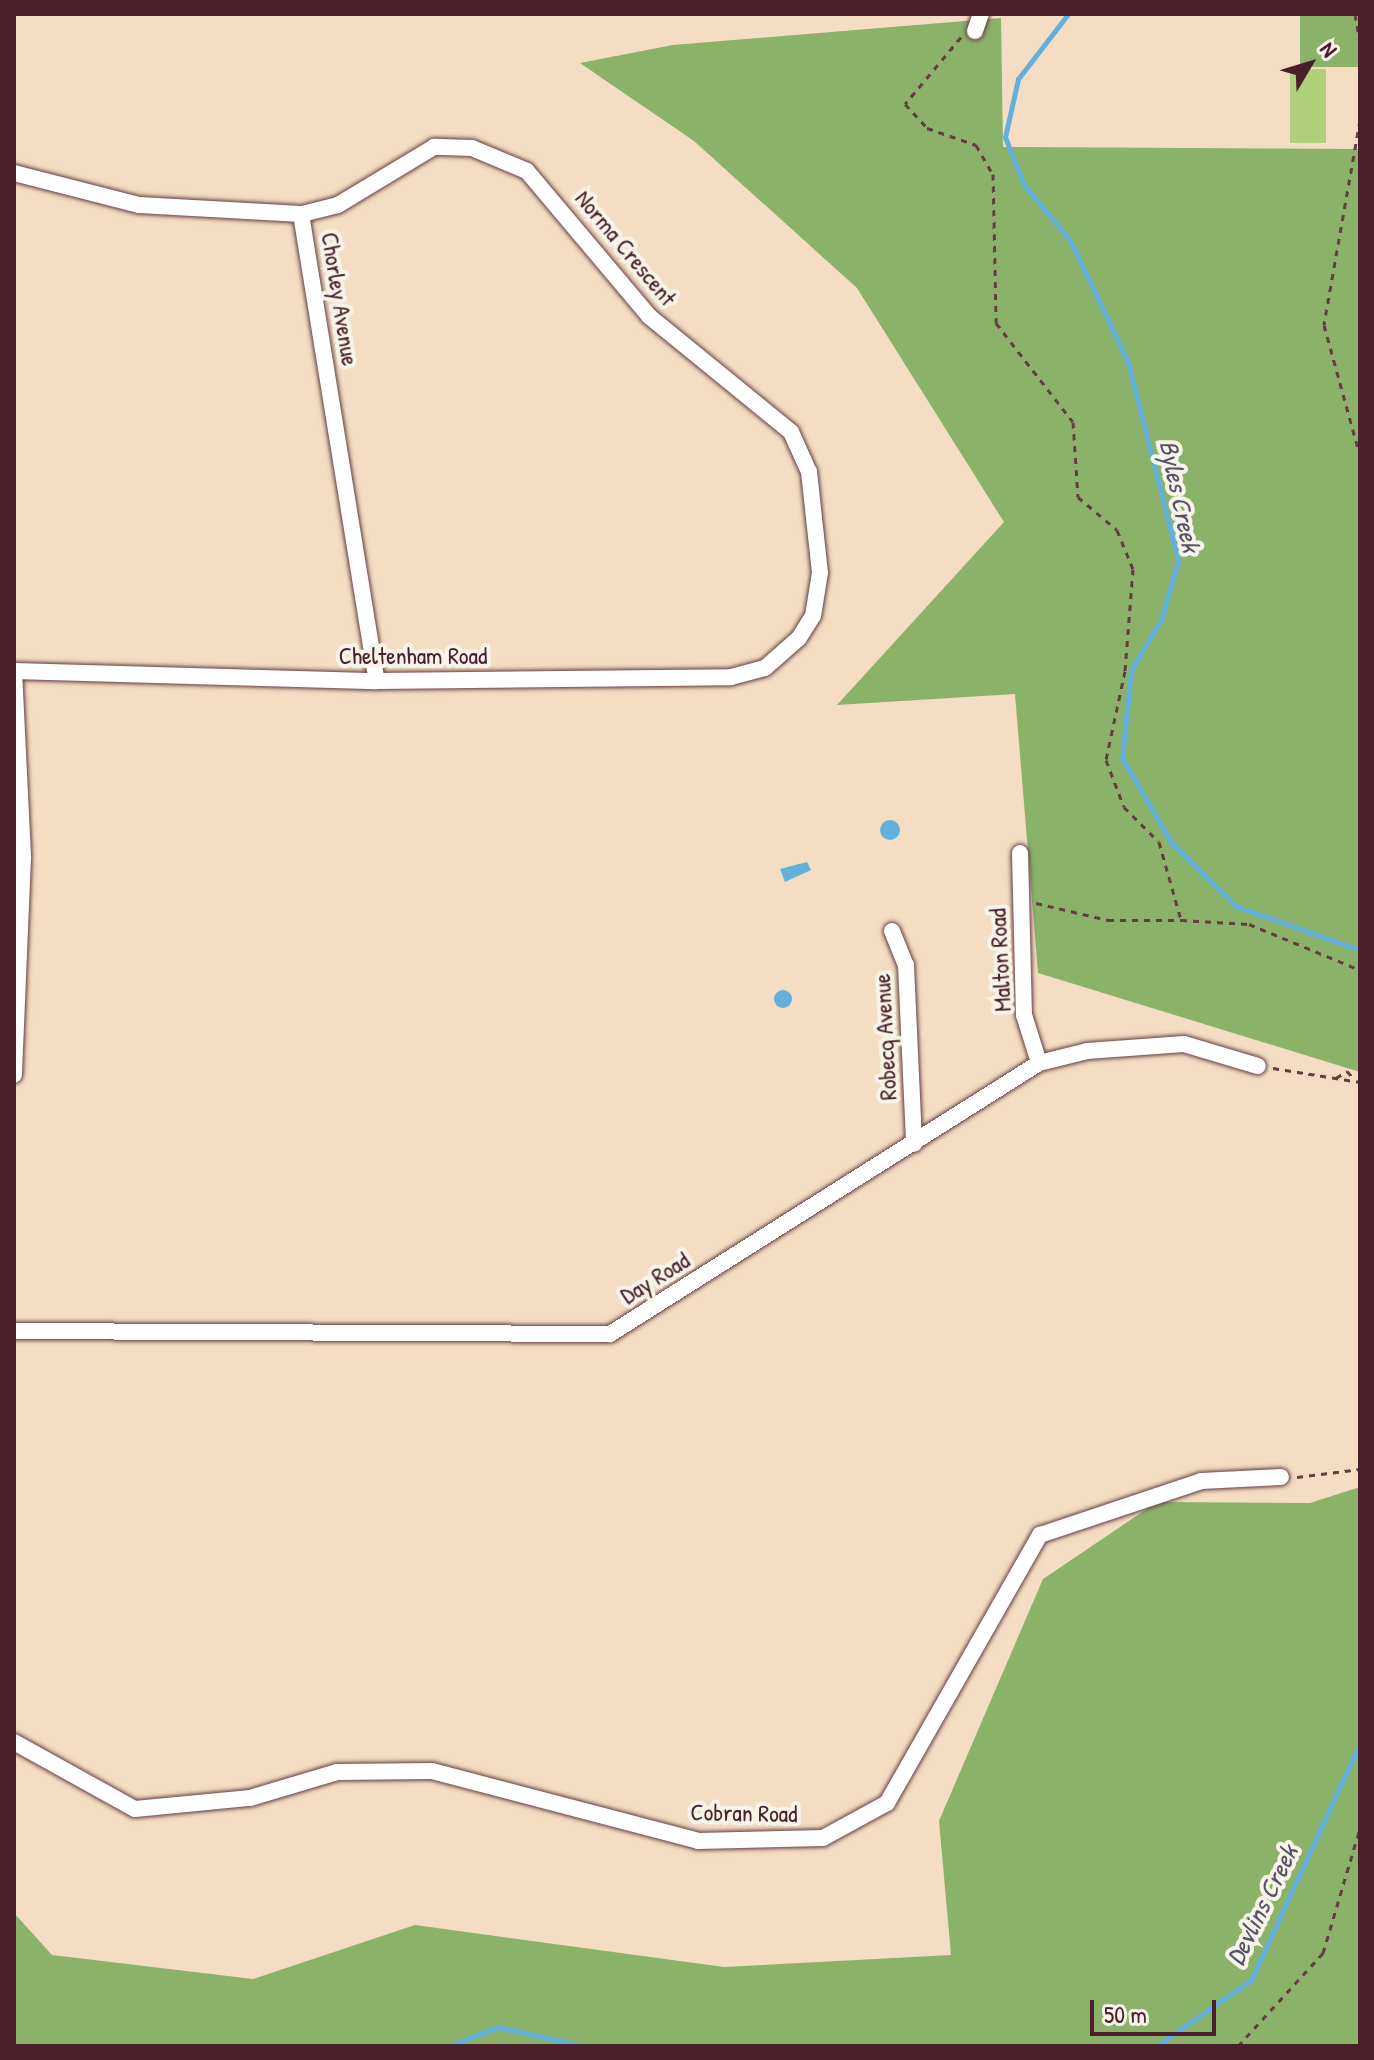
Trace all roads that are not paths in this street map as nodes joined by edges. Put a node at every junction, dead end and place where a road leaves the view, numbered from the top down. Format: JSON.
{"nodes":[{"id":1,"x":981,"y":14,"type":"edge"},
{"id":2,"x":975,"y":31,"type":"road end"},
{"id":3,"x":14,"y":173,"type":"edge"},
{"id":4,"x":301,"y":214,"type":"junction"},
{"id":5,"x":799,"y":638,"type":"joint"},
{"id":6,"x":14,"y":671,"type":"edge"},
{"id":7,"x":377,"y":681,"type":"junction"},
{"id":8,"x":1020,"y":853,"type":"dead end"},
{"id":9,"x":892,"y":931,"type":"dead end"},
{"id":10,"x":1039,"y":1063,"type":"junction"},
{"id":11,"x":1258,"y":1066,"type":"road end"},
{"id":12,"x":14,"y":1075,"type":"edge"},
{"id":13,"x":914,"y":1144,"type":"junction"},
{"id":14,"x":14,"y":1331,"type":"edge"},
{"id":15,"x":1281,"y":1477,"type":"road end"},
{"id":16,"x":14,"y":1742,"type":"edge"}],
"edges":[{"from":1,"to":2,"type":"street"},
{"from":3,"to":4,"type":"street","name":"Chorley Avenue"},
{"from":4,"to":5,"type":"street","name":"Norma Crescent"},
{"from":4,"to":7,"type":"street","name":"Chorley Avenue"},
{"from":5,"to":7,"type":"street","name":"Cheltenham Road"},
{"from":6,"to":7,"type":"street","name":"Cheltenham Road"},
{"from":6,"to":12,"type":"street"},
{"from":8,"to":10,"type":"street","name":"Malton Road"},
{"from":9,"to":13,"type":"street","name":"Robecq Avenue"},
{"from":10,"to":11,"type":"street","name":"Day Road"},
{"from":10,"to":13,"type":"street","name":"Day Road"},
{"from":13,"to":14,"type":"street","name":"Day Road"},
{"from":15,"to":16,"type":"street","name":"Cobran Road"}]}
